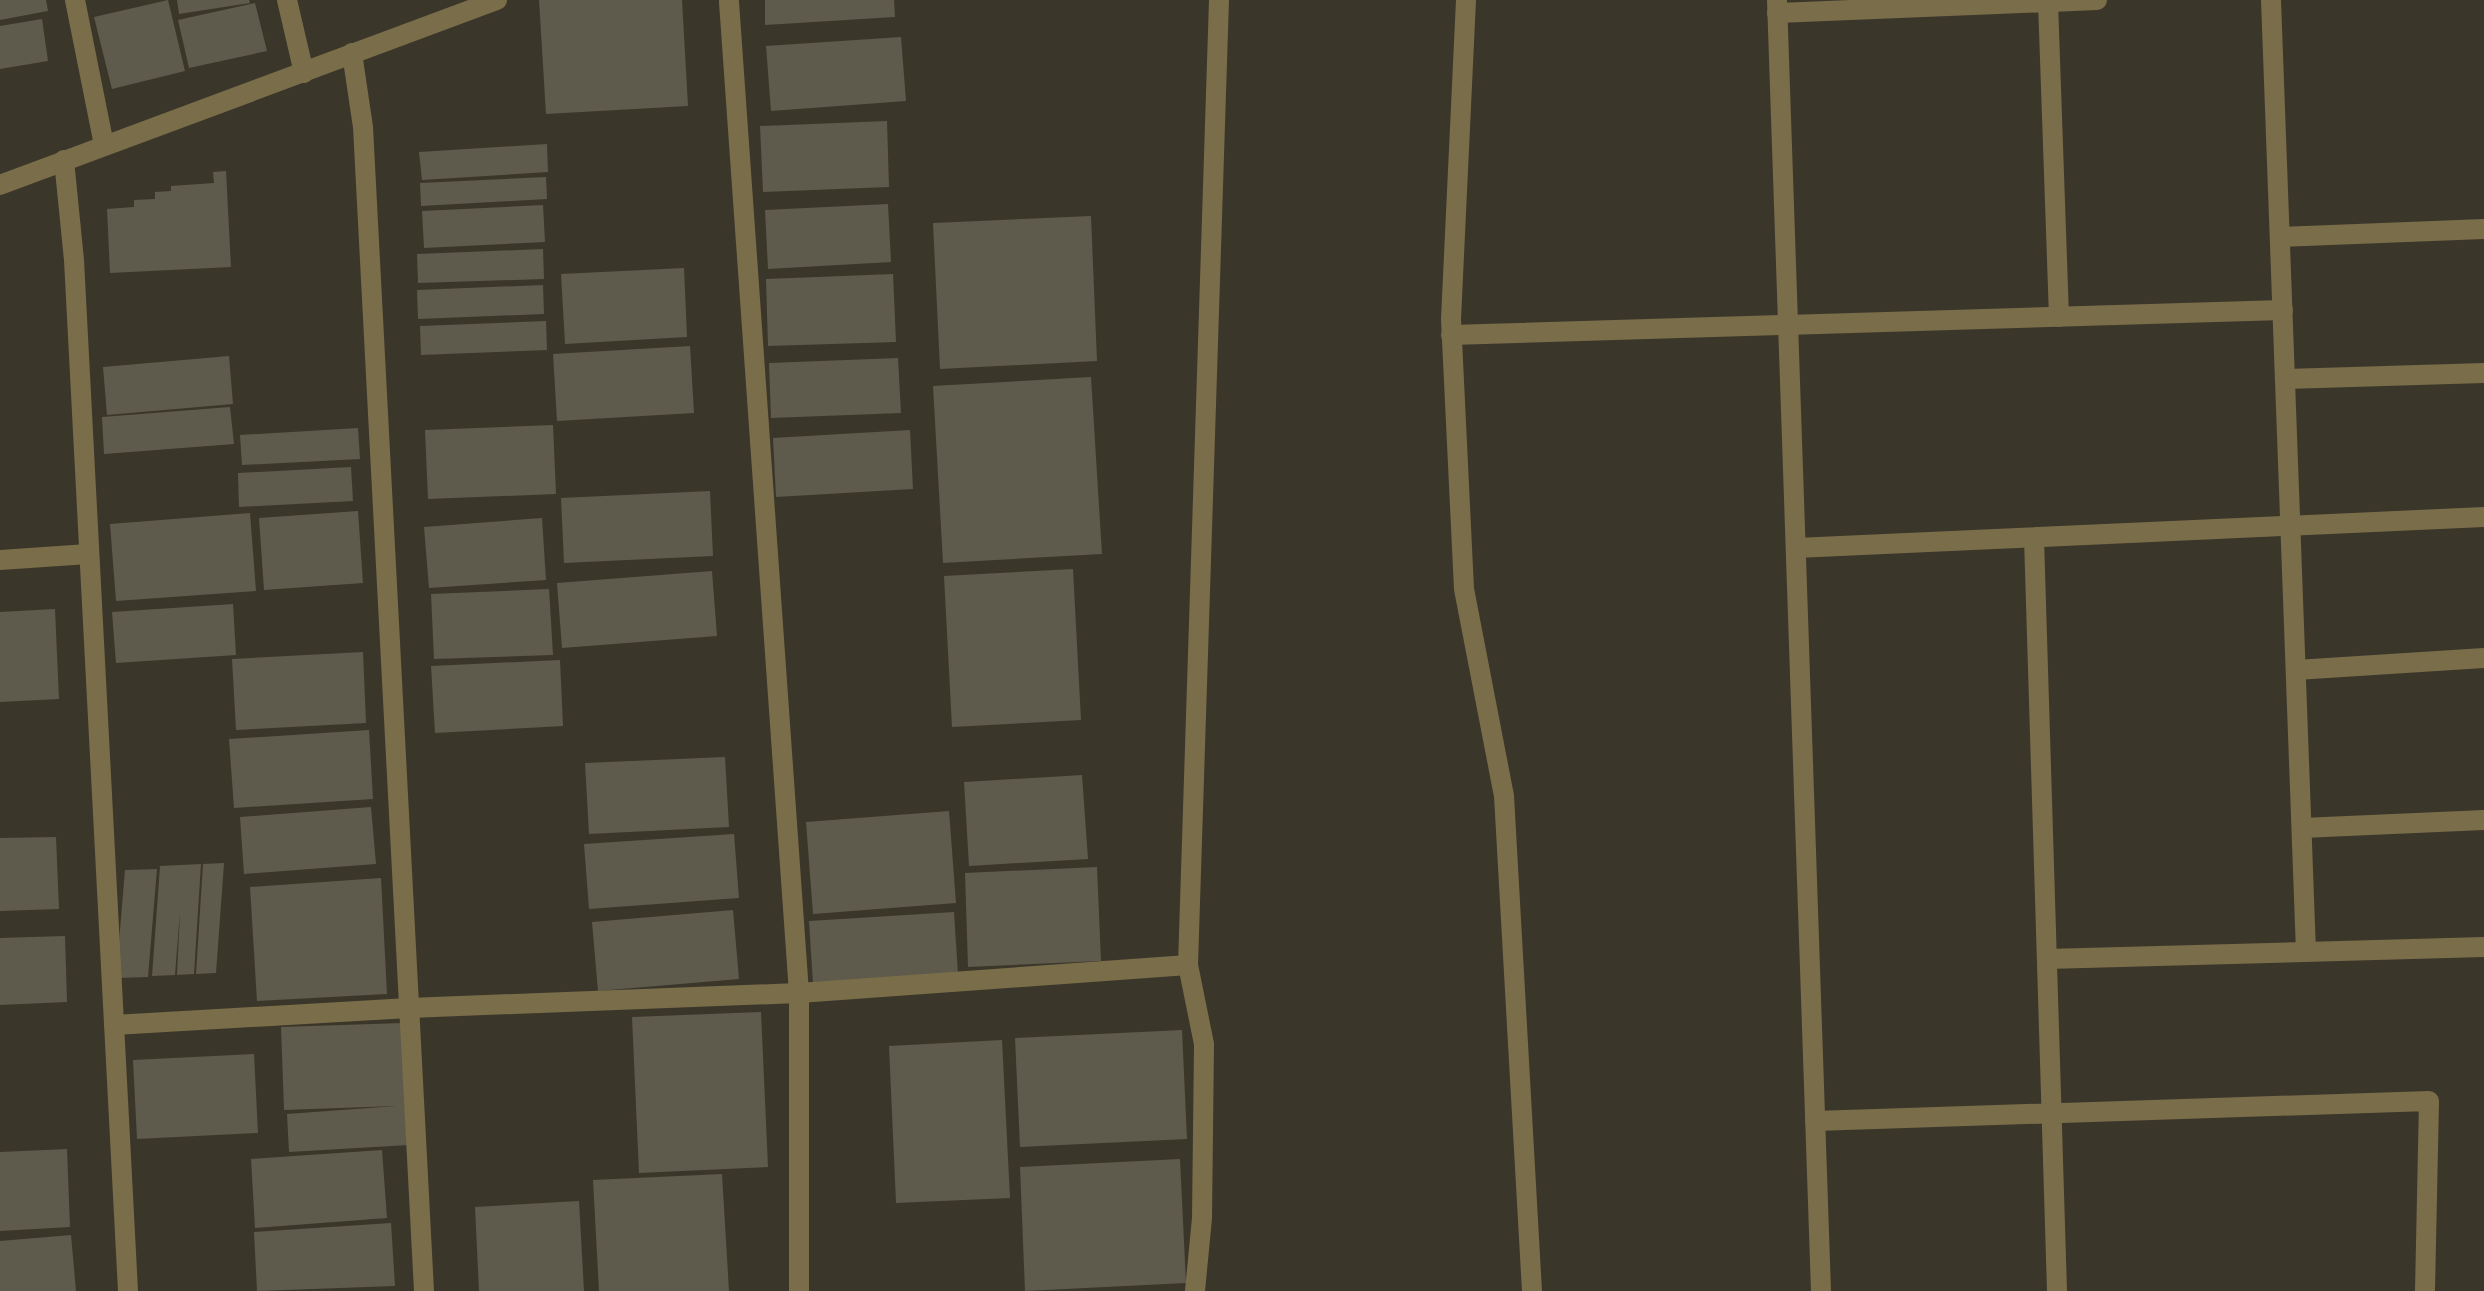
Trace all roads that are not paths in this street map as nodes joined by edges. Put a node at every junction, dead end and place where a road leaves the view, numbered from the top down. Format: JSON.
{"nodes":[{"id":1,"x":75,"y":0,"type":"edge"},
{"id":2,"x":287,"y":0,"type":"edge"},
{"id":3,"x":497,"y":0,"type":"edge"},
{"id":4,"x":1219,"y":0,"type":"edge"},
{"id":5,"x":1466,"y":0,"type":"edge"},
{"id":6,"x":2097,"y":0,"type":"edge"},
{"id":7,"x":2271,"y":0,"type":"edge"},
{"id":8,"x":729,"y":2,"type":"dead end"},
{"id":9,"x":2048,"y":2,"type":"edge"},
{"id":10,"x":1777,"y":6,"type":"edge"},
{"id":11,"x":352,"y":53,"type":"junction"},
{"id":12,"x":304,"y":73,"type":"junction"},
{"id":13,"x":104,"y":145,"type":"junction"},
{"id":14,"x":64,"y":160,"type":"junction"},
{"id":15,"x":0,"y":185,"type":"edge"},
{"id":16,"x":2484,"y":229,"type":"edge"},
{"id":17,"x":2280,"y":237,"type":"junction"},
{"id":18,"x":2283,"y":310,"type":"junction"},
{"id":19,"x":2059,"y":317,"type":"junction"},
{"id":20,"x":1788,"y":326,"type":"junction"},
{"id":21,"x":1451,"y":335,"type":"junction"},
{"id":22,"x":2484,"y":373,"type":"edge"},
{"id":23,"x":2286,"y":379,"type":"junction"},
{"id":24,"x":2484,"y":517,"type":"edge"},
{"id":25,"x":2291,"y":526,"type":"junction"},
{"id":26,"x":2034,"y":538,"type":"junction"},
{"id":27,"x":1796,"y":548,"type":"junction"},
{"id":28,"x":88,"y":554,"type":"junction"},
{"id":29,"x":0,"y":560,"type":"edge"},
{"id":30,"x":2484,"y":658,"type":"edge"},
{"id":31,"x":2296,"y":670,"type":"junction"},
{"id":32,"x":2484,"y":820,"type":"edge"},
{"id":33,"x":2302,"y":828,"type":"junction"},
{"id":34,"x":2484,"y":947,"type":"edge"},
{"id":35,"x":2306,"y":952,"type":"junction"},
{"id":36,"x":2047,"y":959,"type":"junction"},
{"id":37,"x":1188,"y":965,"type":"junction"},
{"id":38,"x":799,"y":993,"type":"junction"},
{"id":39,"x":409,"y":1008,"type":"junction"},
{"id":40,"x":114,"y":1025,"type":"junction"},
{"id":41,"x":2052,"y":1113,"type":"junction"},
{"id":42,"x":1815,"y":1121,"type":"junction"},
{"id":43,"x":128,"y":1291,"type":"edge"},
{"id":44,"x":424,"y":1291,"type":"edge"},
{"id":45,"x":799,"y":1291,"type":"edge"},
{"id":46,"x":1195,"y":1291,"type":"edge"},
{"id":47,"x":1532,"y":1291,"type":"edge"},
{"id":48,"x":1821,"y":1291,"type":"edge"},
{"id":49,"x":2057,"y":1291,"type":"edge"},
{"id":50,"x":2425,"y":1291,"type":"edge"}],
"edges":[{"from":1,"to":13,"type":"street"},
{"from":2,"to":12,"type":"street"},
{"from":3,"to":11,"type":"street"},
{"from":4,"to":37,"type":"street"},
{"from":5,"to":21,"type":"street"},
{"from":6,"to":9,"type":"street"},
{"from":7,"to":17,"type":"street"},
{"from":8,"to":38,"type":"street"},
{"from":9,"to":10,"type":"street"},
{"from":9,"to":19,"type":"street"},
{"from":10,"to":20,"type":"street"},
{"from":11,"to":12,"type":"street"},
{"from":11,"to":39,"type":"street"},
{"from":12,"to":13,"type":"street"},
{"from":13,"to":14,"type":"street"},
{"from":14,"to":15,"type":"street"},
{"from":14,"to":28,"type":"street"},
{"from":16,"to":17,"type":"street"},
{"from":17,"to":18,"type":"street"},
{"from":18,"to":19,"type":"street"},
{"from":18,"to":23,"type":"street"},
{"from":19,"to":20,"type":"street"},
{"from":20,"to":21,"type":"street"},
{"from":20,"to":27,"type":"street"},
{"from":21,"to":47,"type":"street"},
{"from":22,"to":23,"type":"street"},
{"from":23,"to":25,"type":"street"},
{"from":24,"to":25,"type":"street"},
{"from":25,"to":26,"type":"street"},
{"from":25,"to":31,"type":"street"},
{"from":26,"to":27,"type":"street"},
{"from":26,"to":36,"type":"street"},
{"from":27,"to":42,"type":"street"},
{"from":28,"to":29,"type":"street"},
{"from":28,"to":40,"type":"street"},
{"from":30,"to":31,"type":"street"},
{"from":31,"to":33,"type":"street"},
{"from":32,"to":33,"type":"street"},
{"from":33,"to":35,"type":"street"},
{"from":34,"to":35,"type":"street"},
{"from":35,"to":36,"type":"street"},
{"from":36,"to":41,"type":"street"},
{"from":37,"to":38,"type":"street"},
{"from":37,"to":46,"type":"street"},
{"from":38,"to":39,"type":"street"},
{"from":38,"to":45,"type":"street"},
{"from":39,"to":40,"type":"street"},
{"from":39,"to":44,"type":"street"},
{"from":40,"to":43,"type":"street"},
{"from":41,"to":42,"type":"street"},
{"from":41,"to":49,"type":"street"},
{"from":41,"to":50,"type":"street"},
{"from":42,"to":48,"type":"street"}]}
